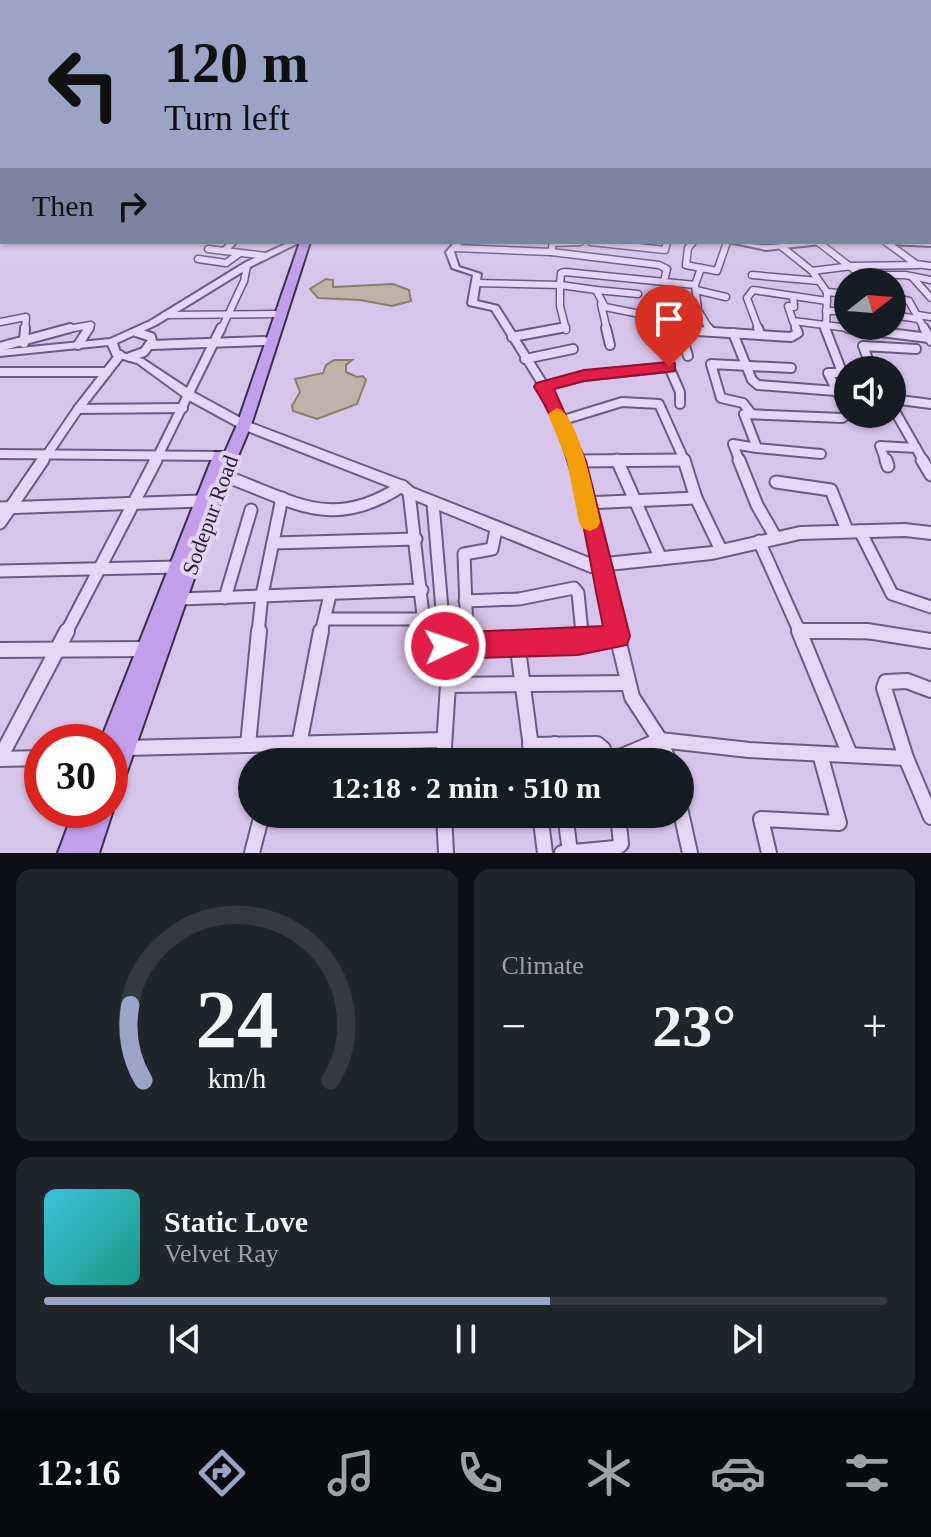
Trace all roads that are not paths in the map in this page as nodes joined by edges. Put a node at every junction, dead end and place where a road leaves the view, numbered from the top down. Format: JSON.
{"nodes":[{"id":1,"x":231,"y":244,"type":"edge"},
{"id":2,"x":292,"y":244,"type":"edge"},
{"id":3,"x":304,"y":244,"type":"edge"},
{"id":4,"x":553,"y":244,"type":"edge"},
{"id":5,"x":610,"y":244,"type":"edge"},
{"id":6,"x":667,"y":244,"type":"edge"},
{"id":7,"x":691,"y":244,"type":"edge"},
{"id":8,"x":729,"y":244,"type":"edge"},
{"id":9,"x":823,"y":244,"type":"edge"},
{"id":10,"x":891,"y":244,"type":"edge"},
{"id":11,"x":457,"y":245,"type":"edge"},
{"id":12,"x":787,"y":245,"type":"edge"},
{"id":13,"x":208,"y":249,"type":"dead end"},
{"id":14,"x":224,"y":251,"type":"junction"},
{"id":15,"x":551,"y":252,"type":"junction"},
{"id":16,"x":240,"y":253,"type":"junction"},
{"id":17,"x":572,"y":255,"type":"junction"},
{"id":18,"x":266,"y":256,"type":"junction"},
{"id":19,"x":198,"y":259,"type":"dead end"},
{"id":20,"x":918,"y":265,"type":"junction"},
{"id":21,"x":247,"y":266,"type":"junction"},
{"id":22,"x":852,"y":266,"type":"junction"},
{"id":23,"x":931,"y":266,"type":"edge"},
{"id":24,"x":701,"y":268,"type":"junction"},
{"id":25,"x":812,"y":271,"type":"junction"},
{"id":26,"x":294,"y":272,"type":"junction"},
{"id":27,"x":561,"y":273,"type":"junction"},
{"id":28,"x":752,"y":275,"type":"dead end"},
{"id":29,"x":906,"y":275,"type":"edge"},
{"id":30,"x":913,"y":278,"type":"junction"},
{"id":31,"x":931,"y":280,"type":"edge"},
{"id":32,"x":664,"y":281,"type":"junction"},
{"id":33,"x":819,"y":281,"type":"junction"},
{"id":34,"x":475,"y":283,"type":"junction"},
{"id":35,"x":560,"y":285,"type":"junction"},
{"id":36,"x":695,"y":287,"type":"junction"},
{"id":37,"x":596,"y":290,"type":"junction"},
{"id":38,"x":638,"y":294,"type":"dead end"},
{"id":39,"x":834,"y":295,"type":"edge"},
{"id":40,"x":793,"y":296,"type":"junction"},
{"id":41,"x":827,"y":296,"type":"junction"},
{"id":42,"x":726,"y":297,"type":"dead end"},
{"id":43,"x":931,"y":298,"type":"edge"},
{"id":44,"x":906,"y":300,"type":"edge"},
{"id":45,"x":601,"y":304,"type":"junction"},
{"id":46,"x":826,"y":311,"type":"junction"},
{"id":47,"x":834,"y":311,"type":"edge"},
{"id":48,"x":275,"y":314,"type":"junction"},
{"id":49,"x":165,"y":315,"type":"junction"},
{"id":50,"x":228,"y":315,"type":"junction"},
{"id":51,"x":906,"y":316,"type":"edge"},
{"id":52,"x":918,"y":317,"type":"junction"},
{"id":53,"x":931,"y":317,"type":"edge"},
{"id":54,"x":793,"y":321,"type":"junction"},
{"id":55,"x":0,"y":322,"type":"edge"},
{"id":56,"x":824,"y":325,"type":"junction"},
{"id":57,"x":680,"y":329,"type":"junction"},
{"id":58,"x":712,"y":331,"type":"junction"},
{"id":59,"x":136,"y":332,"type":"junction"},
{"id":60,"x":733,"y":333,"type":"junction"},
{"id":61,"x":760,"y":334,"type":"junction"},
{"id":62,"x":512,"y":337,"type":"junction"},
{"id":63,"x":25,"y":340,"type":"junction"},
{"id":64,"x":930,"y":340,"type":"edge"},
{"id":65,"x":264,"y":341,"type":"junction"},
{"id":66,"x":112,"y":342,"type":"junction"},
{"id":67,"x":213,"y":343,"type":"junction"},
{"id":68,"x":78,"y":345,"type":"junction"},
{"id":69,"x":151,"y":345,"type":"junction"},
{"id":70,"x":610,"y":345,"type":"dead end"},
{"id":71,"x":573,"y":349,"type":"dead end"},
{"id":72,"x":916,"y":349,"type":"dead end"},
{"id":73,"x":0,"y":350,"type":"edge"},
{"id":74,"x":21,"y":351,"type":"junction"},
{"id":75,"x":125,"y":356,"type":"junction"},
{"id":76,"x":688,"y":356,"type":"dead end"},
{"id":77,"x":838,"y":356,"type":"edge"},
{"id":78,"x":867,"y":356,"type":"edge"},
{"id":79,"x":525,"y":359,"type":"junction"},
{"id":80,"x":746,"y":365,"type":"junction"},
{"id":81,"x":791,"y":368,"type":"dead end"},
{"id":82,"x":0,"y":372,"type":"edge"},
{"id":83,"x":107,"y":372,"type":"junction"},
{"id":84,"x":834,"y":373,"type":"edge"},
{"id":85,"x":834,"y":386,"type":"edge"},
{"id":86,"x":542,"y":387,"type":"junction"},
{"id":87,"x":834,"y":391,"type":"edge"},
{"id":88,"x":189,"y":395,"type":"junction"},
{"id":89,"x":906,"y":401,"type":"edge"},
{"id":90,"x":680,"y":404,"type":"dead end"},
{"id":91,"x":931,"y":404,"type":"edge"},
{"id":92,"x":183,"y":408,"type":"junction"},
{"id":93,"x":78,"y":409,"type":"junction"},
{"id":94,"x":750,"y":412,"type":"junction"},
{"id":95,"x":834,"y":417,"type":"edge"},
{"id":96,"x":560,"y":421,"type":"junction"},
{"id":97,"x":240,"y":423,"type":"junction"},
{"id":98,"x":905,"y":428,"type":"edge"},
{"id":99,"x":757,"y":448,"type":"junction"},
{"id":100,"x":916,"y":448,"type":"junction"},
{"id":101,"x":0,"y":454,"type":"edge"},
{"id":102,"x":49,"y":454,"type":"junction"},
{"id":103,"x":159,"y":454,"type":"junction"},
{"id":104,"x":821,"y":454,"type":"dead end"},
{"id":105,"x":617,"y":460,"type":"junction"},
{"id":106,"x":684,"y":460,"type":"junction"},
{"id":107,"x":577,"y":461,"type":"junction"},
{"id":108,"x":221,"y":466,"type":"junction"},
{"id":109,"x":888,"y":466,"type":"dead end"},
{"id":110,"x":931,"y":475,"type":"edge"},
{"id":111,"x":776,"y":482,"type":"dead end"},
{"id":112,"x":405,"y":489,"type":"junction"},
{"id":113,"x":282,"y":498,"type":"junction"},
{"id":114,"x":696,"y":498,"type":"junction"},
{"id":115,"x":201,"y":501,"type":"junction"},
{"id":116,"x":633,"y":501,"type":"junction"},
{"id":117,"x":433,"y":503,"type":"junction"},
{"id":118,"x":585,"y":503,"type":"junction"},
{"id":119,"x":132,"y":505,"type":"junction"},
{"id":120,"x":6,"y":508,"type":"edge"},
{"id":121,"x":251,"y":510,"type":"dead end"},
{"id":122,"x":0,"y":523,"type":"edge"},
{"id":123,"x":496,"y":530,"type":"junction"},
{"id":124,"x":853,"y":531,"type":"junction"},
{"id":125,"x":931,"y":533,"type":"edge"},
{"id":126,"x":776,"y":538,"type":"junction"},
{"id":127,"x":416,"y":539,"type":"junction"},
{"id":128,"x":759,"y":541,"type":"junction"},
{"id":129,"x":273,"y":543,"type":"junction"},
{"id":130,"x":721,"y":550,"type":"junction"},
{"id":131,"x":661,"y":559,"type":"junction"},
{"id":132,"x":600,"y":565,"type":"junction"},
{"id":133,"x":177,"y":567,"type":"junction"},
{"id":134,"x":100,"y":568,"type":"junction"},
{"id":135,"x":0,"y":571,"type":"edge"},
{"id":136,"x":422,"y":590,"type":"junction"},
{"id":137,"x":330,"y":595,"type":"junction"},
{"id":138,"x":262,"y":597,"type":"junction"},
{"id":139,"x":225,"y":598,"type":"junction"},
{"id":140,"x":179,"y":599,"type":"junction"},
{"id":141,"x":465,"y":601,"type":"junction"},
{"id":142,"x":931,"y":607,"type":"edge"},
{"id":143,"x":326,"y":619,"type":"junction"},
{"id":144,"x":424,"y":619,"type":"junction"},
{"id":145,"x":799,"y":630,"type":"junction"},
{"id":146,"x":618,"y":636,"type":"junction"},
{"id":147,"x":931,"y":641,"type":"edge"},
{"id":148,"x":517,"y":642,"type":"junction"},
{"id":149,"x":583,"y":642,"type":"junction"},
{"id":150,"x":467,"y":645,"type":"junction"},
{"id":151,"x":445,"y":646,"type":"junction"},
{"id":152,"x":146,"y":649,"type":"junction"},
{"id":153,"x":0,"y":650,"type":"edge"},
{"id":154,"x":55,"y":650,"type":"junction"},
{"id":155,"x":627,"y":683,"type":"junction"},
{"id":156,"x":448,"y":685,"type":"junction"},
{"id":157,"x":522,"y":685,"type":"junction"},
{"id":158,"x":931,"y":690,"type":"edge"},
{"id":159,"x":124,"y":724,"type":"edge"},
{"id":160,"x":127,"y":724,"type":"edge"},
{"id":161,"x":443,"y":740,"type":"junction"},
{"id":162,"x":660,"y":740,"type":"junction"},
{"id":163,"x":555,"y":744,"type":"junction"},
{"id":164,"x":248,"y":745,"type":"junction"},
{"id":165,"x":280,"y":745,"type":"junction"},
{"id":166,"x":299,"y":745,"type":"junction"},
{"id":167,"x":530,"y":745,"type":"junction"},
{"id":168,"x":128,"y":747,"type":"edge"},
{"id":169,"x":279,"y":748,"type":"edge"},
{"id":170,"x":443,"y":748,"type":"edge"},
{"id":171,"x":531,"y":748,"type":"edge"},
{"id":172,"x":556,"y":748,"type":"edge"},
{"id":173,"x":601,"y":748,"type":"edge"},
{"id":174,"x":641,"y":748,"type":"edge"},
{"id":175,"x":663,"y":748,"type":"edge"},
{"id":176,"x":820,"y":754,"type":"junction"},
{"id":177,"x":850,"y":755,"type":"junction"},
{"id":178,"x":0,"y":758,"type":"edge"},
{"id":179,"x":24,"y":758,"type":"edge"},
{"id":180,"x":906,"y":758,"type":"junction"},
{"id":181,"x":931,"y":817,"type":"edge"},
{"id":182,"x":79,"y":828,"type":"edge"},
{"id":183,"x":95,"y":828,"type":"edge"},
{"id":184,"x":258,"y":828,"type":"edge"},
{"id":185,"x":445,"y":828,"type":"edge"},
{"id":186,"x":542,"y":828,"type":"edge"},
{"id":187,"x":567,"y":828,"type":"edge"},
{"id":188,"x":621,"y":828,"type":"edge"},
{"id":189,"x":684,"y":828,"type":"edge"},
{"id":190,"x":570,"y":852,"type":"edge"},
{"id":191,"x":70,"y":853,"type":"edge"},
{"id":192,"x":87,"y":853,"type":"edge"},
{"id":193,"x":252,"y":853,"type":"edge"},
{"id":194,"x":446,"y":853,"type":"edge"},
{"id":195,"x":545,"y":853,"type":"edge"},
{"id":196,"x":562,"y":853,"type":"edge"},
{"id":197,"x":690,"y":853,"type":"edge"},
{"id":198,"x":769,"y":853,"type":"edge"}],
"edges":[{"from":1,"to":14,"type":"street"},
{"from":2,"to":18,"type":"street"},
{"from":3,"to":26,"type":"main road"},
{"from":4,"to":15,"type":"street"},
{"from":5,"to":6,"type":"street"},
{"from":7,"to":24,"type":"street"},
{"from":8,"to":24,"type":"street"},
{"from":9,"to":22,"type":"street"},
{"from":10,"to":20,"type":"street"},
{"from":11,"to":15,"type":"street"},
{"from":11,"to":34,"type":"street"},
{"from":12,"to":25,"type":"street"},
{"from":13,"to":14,"type":"street"},
{"from":14,"to":16,"type":"street"},
{"from":15,"to":17,"type":"street"},
{"from":16,"to":18,"type":"street"},
{"from":16,"to":19,"type":"street"},
{"from":17,"to":27,"type":"street"},
{"from":17,"to":32,"type":"street"},
{"from":18,"to":21,"type":"street"},
{"from":20,"to":22,"type":"street"},
{"from":20,"to":23,"type":"street"},
{"from":21,"to":49,"type":"street"},
{"from":21,"to":50,"type":"street"},
{"from":22,"to":25,"type":"street"},
{"from":24,"to":36,"type":"street"},
{"from":25,"to":33,"type":"street"},
{"from":26,"to":48,"type":"main road"},
{"from":26,"to":97,"type":"main road"},
{"from":27,"to":32,"type":"street"},
{"from":27,"to":35,"type":"street"},
{"from":28,"to":33,"type":"street"},
{"from":29,"to":30,"type":"street"},
{"from":30,"to":31,"type":"street"},
{"from":30,"to":43,"type":"street"},
{"from":32,"to":36,"type":"street"},
{"from":33,"to":41,"type":"street"},
{"from":34,"to":35,"type":"street"},
{"from":34,"to":62,"type":"street"},
{"from":35,"to":37,"type":"street"},
{"from":35,"to":62,"type":"street"},
{"from":36,"to":42,"type":"street"},
{"from":36,"to":58,"type":"street"},
{"from":37,"to":38,"type":"street"},
{"from":37,"to":45,"type":"street"},
{"from":39,"to":41,"type":"street"},
{"from":40,"to":41,"type":"street"},
{"from":40,"to":54,"type":"street"},
{"from":40,"to":61,"type":"street"},
{"from":41,"to":46,"type":"street"},
{"from":44,"to":52,"type":"street"},
{"from":45,"to":57,"type":"street"},
{"from":45,"to":70,"type":"street"},
{"from":46,"to":47,"type":"street"},
{"from":46,"to":56,"type":"street"},
{"from":48,"to":50,"type":"street"},
{"from":48,"to":65,"type":"main road"},
{"from":49,"to":50,"type":"street"},
{"from":49,"to":59,"type":"street"},
{"from":50,"to":67,"type":"street"},
{"from":51,"to":52,"type":"street"},
{"from":52,"to":53,"type":"street"},
{"from":52,"to":64,"type":"street"},
{"from":54,"to":56,"type":"street"},
{"from":54,"to":61,"type":"street"},
{"from":55,"to":63,"type":"street"},
{"from":56,"to":64,"type":"street"},
{"from":56,"to":77,"type":"street"},
{"from":57,"to":58,"type":"street"},
{"from":57,"to":76,"type":"street"},
{"from":58,"to":60,"type":"street"},
{"from":59,"to":66,"type":"street"},
{"from":59,"to":69,"type":"street"},
{"from":60,"to":61,"type":"street"},
{"from":60,"to":80,"type":"street"},
{"from":62,"to":79,"type":"street"},
{"from":63,"to":68,"type":"street"},
{"from":63,"to":73,"type":"street"},
{"from":63,"to":74,"type":"street"},
{"from":65,"to":67,"type":"street"},
{"from":65,"to":97,"type":"main road"},
{"from":66,"to":68,"type":"street"},
{"from":66,"to":75,"type":"street"},
{"from":67,"to":69,"type":"street"},
{"from":67,"to":88,"type":"street"},
{"from":68,"to":74,"type":"street"},
{"from":69,"to":75,"type":"street"},
{"from":71,"to":79,"type":"street"},
{"from":72,"to":78,"type":"street"},
{"from":73,"to":74,"type":"street"},
{"from":75,"to":83,"type":"street"},
{"from":75,"to":88,"type":"street"},
{"from":79,"to":86,"type":"street"},
{"from":80,"to":81,"type":"street"},
{"from":80,"to":87,"type":"street"},
{"from":80,"to":94,"type":"street"},
{"from":82,"to":83,"type":"street"},
{"from":83,"to":93,"type":"street"},
{"from":84,"to":85,"type":"street"},
{"from":86,"to":90,"type":"street"},
{"from":86,"to":96,"type":"street"},
{"from":88,"to":92,"type":"street"},
{"from":88,"to":97,"type":"street"},
{"from":89,"to":91,"type":"street"},
{"from":92,"to":93,"type":"street"},
{"from":92,"to":103,"type":"street"},
{"from":93,"to":102,"type":"street"},
{"from":94,"to":95,"type":"street"},
{"from":94,"to":99,"type":"street"},
{"from":96,"to":106,"type":"street"},
{"from":96,"to":107,"type":"street"},
{"from":97,"to":108,"type":"main road"},
{"from":97,"to":112,"type":"street"},
{"from":98,"to":100,"type":"street"},
{"from":99,"to":104,"type":"street"},
{"from":99,"to":126,"type":"street"},
{"from":100,"to":109,"type":"street"},
{"from":100,"to":110,"type":"street"},
{"from":101,"to":102,"type":"street"},
{"from":102,"to":103,"type":"street"},
{"from":102,"to":120,"type":"street"},
{"from":103,"to":108,"type":"street"},
{"from":103,"to":119,"type":"street"},
{"from":105,"to":106,"type":"street"},
{"from":105,"to":107,"type":"street"},
{"from":105,"to":116,"type":"street"},
{"from":106,"to":114,"type":"street"},
{"from":107,"to":118,"type":"street"},
{"from":108,"to":113,"type":"street"},
{"from":108,"to":115,"type":"main road"},
{"from":108,"to":140,"type":"main road","name":"Sodepur Road"},
{"from":111,"to":124,"type":"street"},
{"from":112,"to":113,"type":"street"},
{"from":112,"to":117,"type":"street"},
{"from":112,"to":127,"type":"street"},
{"from":113,"to":129,"type":"street"},
{"from":114,"to":116,"type":"street"},
{"from":114,"to":130,"type":"street"},
{"from":115,"to":119,"type":"street"},
{"from":115,"to":133,"type":"main road"},
{"from":116,"to":118,"type":"street"},
{"from":116,"to":131,"type":"street"},
{"from":117,"to":123,"type":"street"},
{"from":117,"to":151,"type":"street"},
{"from":118,"to":132,"type":"street"},
{"from":119,"to":120,"type":"street"},
{"from":119,"to":134,"type":"street"},
{"from":120,"to":122,"type":"street"},
{"from":121,"to":139,"type":"street"},
{"from":123,"to":132,"type":"street"},
{"from":123,"to":141,"type":"street"},
{"from":124,"to":125,"type":"street"},
{"from":124,"to":126,"type":"street"},
{"from":124,"to":142,"type":"street"},
{"from":126,"to":128,"type":"street"},
{"from":127,"to":129,"type":"street"},
{"from":127,"to":136,"type":"street"},
{"from":128,"to":130,"type":"street"},
{"from":128,"to":145,"type":"street"},
{"from":129,"to":138,"type":"street"},
{"from":130,"to":131,"type":"street"},
{"from":131,"to":132,"type":"street"},
{"from":132,"to":146,"type":"street"},
{"from":133,"to":134,"type":"street"},
{"from":133,"to":152,"type":"main road"},
{"from":134,"to":135,"type":"street"},
{"from":134,"to":154,"type":"street"},
{"from":136,"to":137,"type":"street"},
{"from":136,"to":144,"type":"street"},
{"from":137,"to":138,"type":"street"},
{"from":137,"to":143,"type":"street"},
{"from":138,"to":139,"type":"street"},
{"from":138,"to":164,"type":"street"},
{"from":139,"to":140,"type":"street"},
{"from":140,"to":160,"type":"main road","name":"Sodepur Road"},
{"from":141,"to":149,"type":"street"},
{"from":141,"to":150,"type":"street"},
{"from":143,"to":144,"type":"street"},
{"from":143,"to":166,"type":"street"},
{"from":144,"to":151,"type":"street"},
{"from":145,"to":147,"type":"street"},
{"from":145,"to":177,"type":"street"},
{"from":146,"to":149,"type":"street"},
{"from":146,"to":155,"type":"street"},
{"from":148,"to":149,"type":"street"},
{"from":148,"to":150,"type":"street"},
{"from":148,"to":157,"type":"street"},
{"from":150,"to":151,"type":"street"},
{"from":151,"to":156,"type":"street"},
{"from":152,"to":154,"type":"street"},
{"from":152,"to":159,"type":"main road"},
{"from":153,"to":154,"type":"street"},
{"from":154,"to":178,"type":"street"},
{"from":155,"to":157,"type":"street"},
{"from":155,"to":162,"type":"street"},
{"from":156,"to":157,"type":"street"},
{"from":156,"to":161,"type":"street"},
{"from":157,"to":167,"type":"street"},
{"from":158,"to":180,"type":"street"},
{"from":161,"to":166,"type":"street"},
{"from":161,"to":170,"type":"street"},
{"from":162,"to":174,"type":"street"},
{"from":162,"to":175,"type":"street"},
{"from":162,"to":176,"type":"street"},
{"from":163,"to":167,"type":"street"},
{"from":163,"to":172,"type":"street"},
{"from":163,"to":173,"type":"street"},
{"from":164,"to":165,"type":"street"},
{"from":164,"to":168,"type":"street"},
{"from":165,"to":166,"type":"street"},
{"from":165,"to":169,"type":"street"},
{"from":167,"to":171,"type":"street"},
{"from":176,"to":177,"type":"street"},
{"from":176,"to":198,"type":"street"},
{"from":177,"to":180,"type":"street"},
{"from":178,"to":179,"type":"street"},
{"from":180,"to":181,"type":"street"},
{"from":182,"to":191,"type":"main road"},
{"from":183,"to":192,"type":"main road"},
{"from":184,"to":193,"type":"street"},
{"from":185,"to":194,"type":"street"},
{"from":186,"to":195,"type":"street"},
{"from":187,"to":190,"type":"street"},
{"from":188,"to":190,"type":"street"},
{"from":189,"to":197,"type":"street"},
{"from":190,"to":196,"type":"street"}]}
